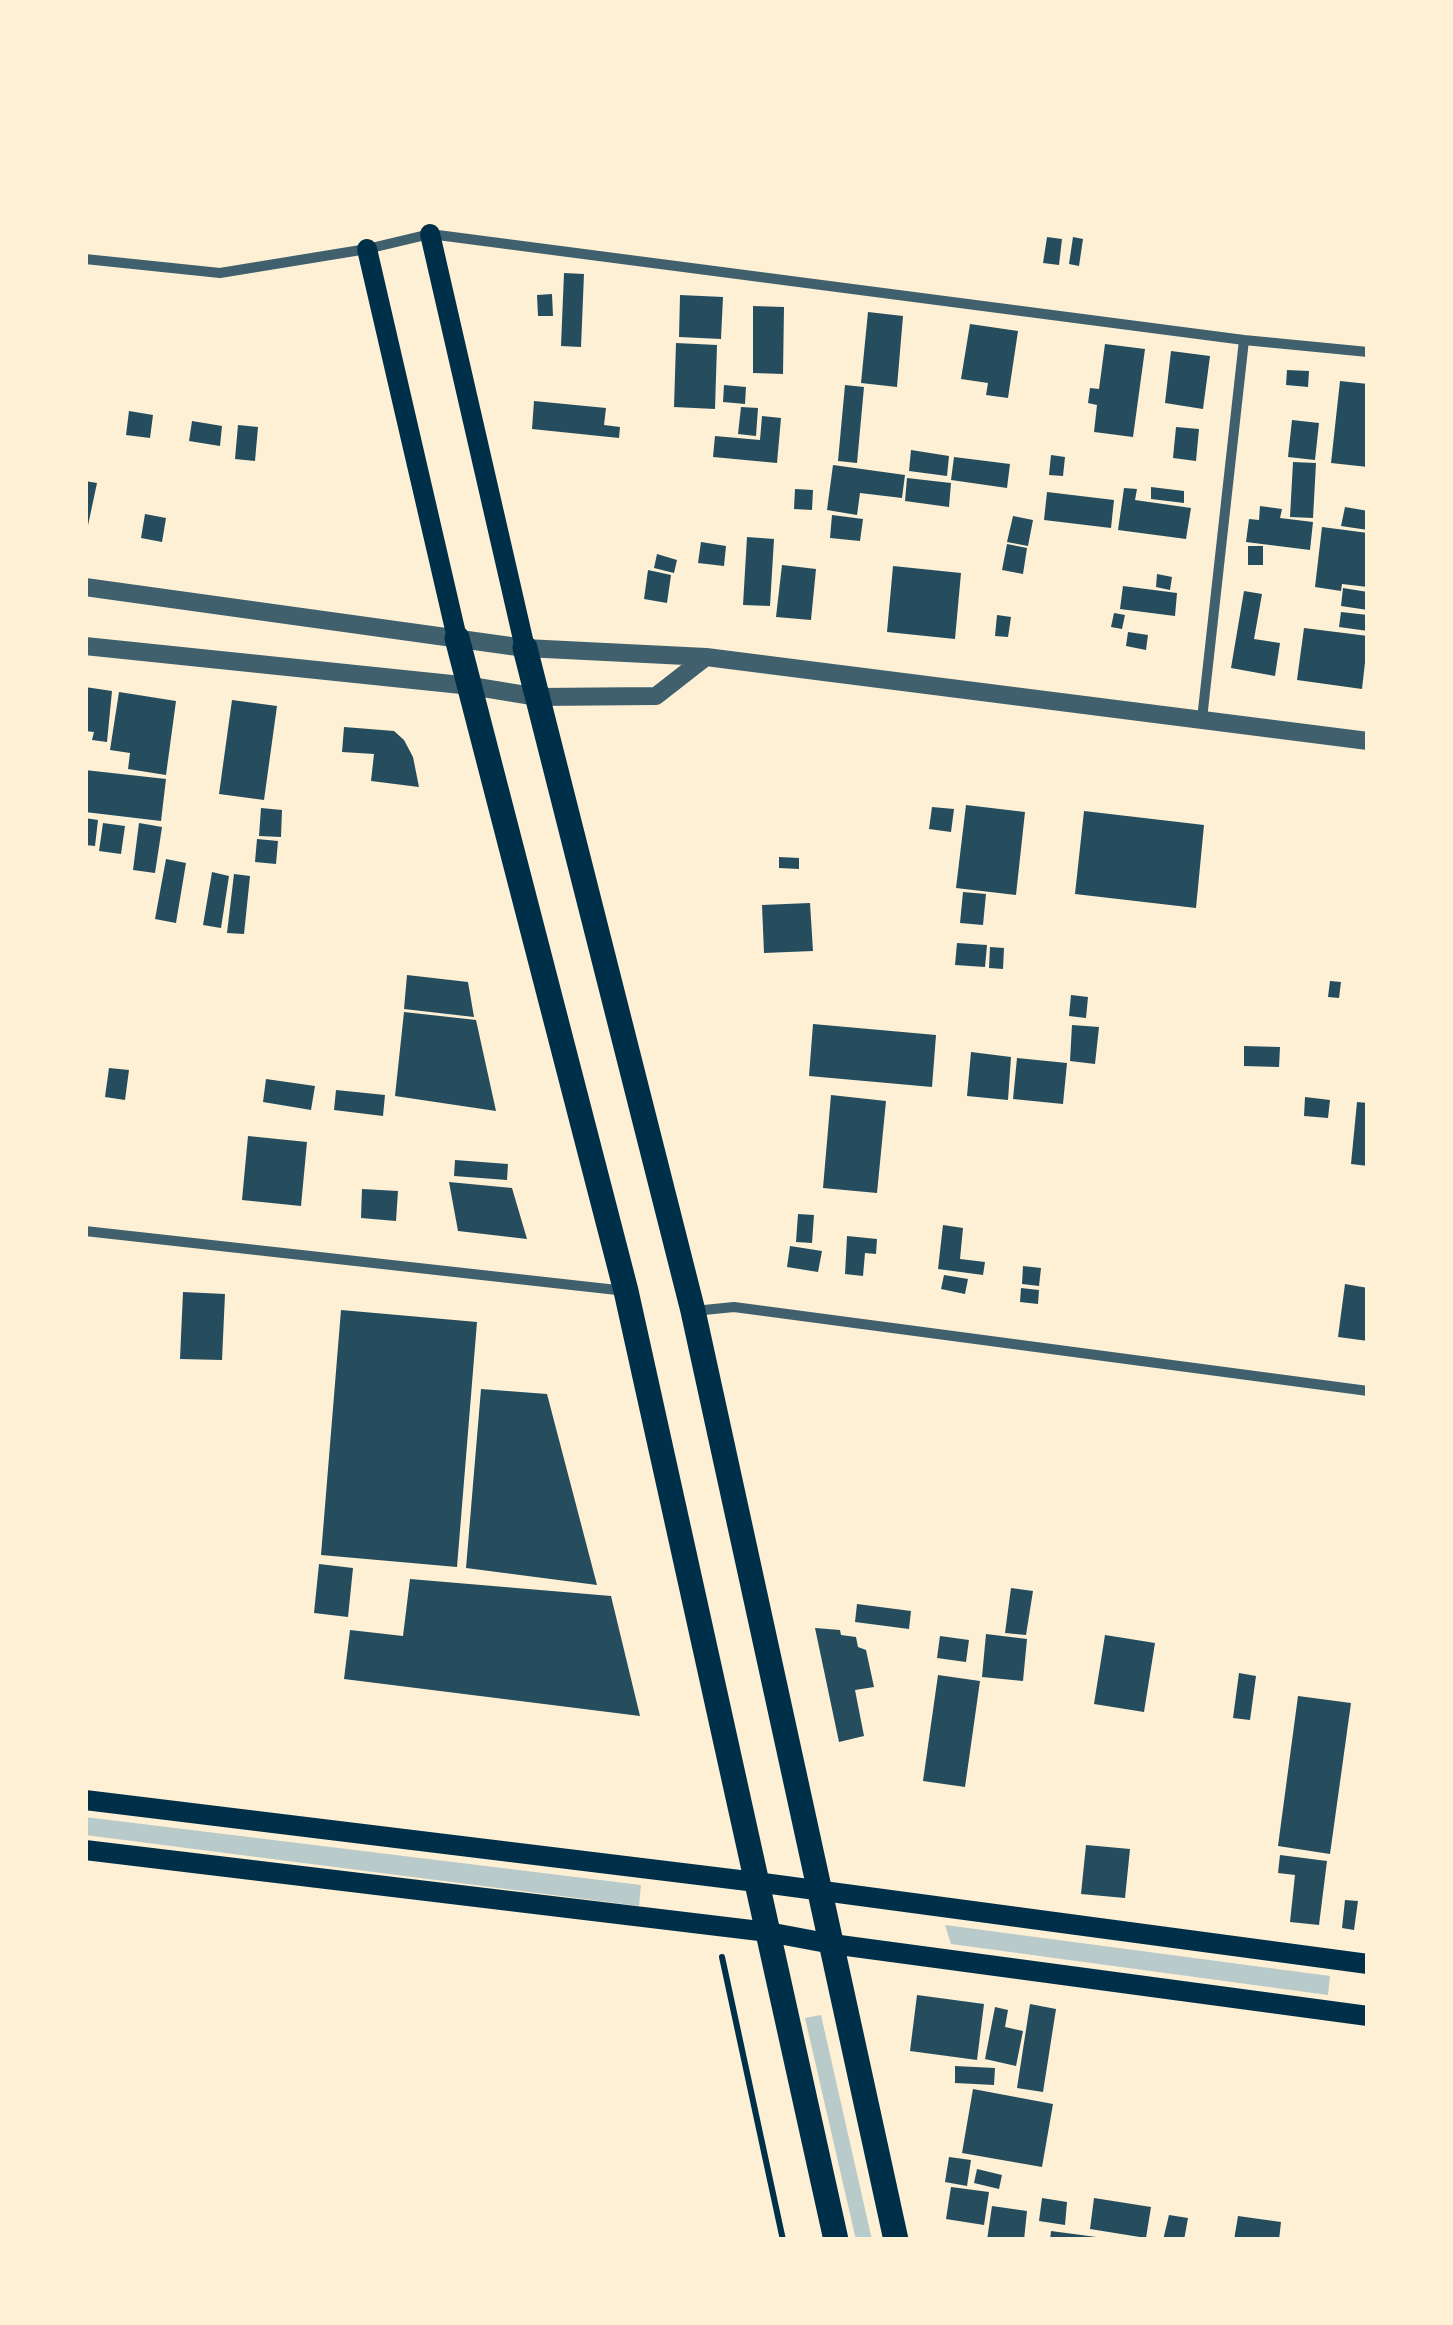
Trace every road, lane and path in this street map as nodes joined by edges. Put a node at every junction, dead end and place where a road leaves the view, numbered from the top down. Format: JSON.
{"nodes":[{"id":1,"x":430,"y":234,"type":"junction"},
{"id":2,"x":366,"y":249,"type":"junction"},
{"id":3,"x":85,"y":259,"type":"edge"},
{"id":4,"x":1244,"y":340,"type":"junction"},
{"id":5,"x":1368,"y":352,"type":"edge"},
{"id":6,"x":85,"y":587,"type":"edge"},
{"id":7,"x":457,"y":638,"type":"junction"},
{"id":8,"x":85,"y":646,"type":"edge"},
{"id":9,"x":526,"y":648,"type":"junction"},
{"id":10,"x":706,"y":657,"type":"junction"},
{"id":11,"x":471,"y":686,"type":"junction"},
{"id":12,"x":538,"y":697,"type":"junction"},
{"id":13,"x":1202,"y":718,"type":"junction"},
{"id":14,"x":1368,"y":741,"type":"edge"},
{"id":15,"x":85,"y":1231,"type":"edge"},
{"id":16,"x":626,"y":1291,"type":"junction"},
{"id":17,"x":693,"y":1311,"type":"junction"},
{"id":18,"x":1368,"y":1392,"type":"edge"},
{"id":19,"x":85,"y":1800,"type":"edge"},
{"id":20,"x":85,"y":1850,"type":"edge"},
{"id":21,"x":756,"y":1882,"type":"junction"},
{"id":22,"x":819,"y":1890,"type":"junction"},
{"id":23,"x":716,"y":1926,"type":"junction"},
{"id":24,"x":768,"y":1932,"type":"junction"},
{"id":25,"x":832,"y":1944,"type":"junction"},
{"id":26,"x":1368,"y":1964,"type":"edge"},
{"id":27,"x":1368,"y":2016,"type":"edge"},
{"id":28,"x":783,"y":2240,"type":"edge"},
{"id":29,"x":836,"y":2240,"type":"edge"},
{"id":30,"x":896,"y":2240,"type":"edge"}],
"edges":[{"from":1,"to":2,"type":"street"},
{"from":1,"to":4,"type":"street"},
{"from":1,"to":9,"type":"main road"},
{"from":2,"to":3,"type":"street"},
{"from":2,"to":7,"type":"main road"},
{"from":4,"to":5,"type":"street"},
{"from":4,"to":13,"type":"street"},
{"from":6,"to":7,"type":"street"},
{"from":7,"to":9,"type":"street"},
{"from":7,"to":11,"type":"main road"},
{"from":8,"to":11,"type":"street"},
{"from":9,"to":10,"type":"street"},
{"from":9,"to":12,"type":"main road"},
{"from":10,"to":12,"type":"street"},
{"from":10,"to":13,"type":"street"},
{"from":11,"to":12,"type":"street"},
{"from":11,"to":16,"type":"main road"},
{"from":12,"to":17,"type":"main road"},
{"from":13,"to":14,"type":"street"},
{"from":15,"to":16,"type":"street"},
{"from":16,"to":21,"type":"main road"},
{"from":17,"to":18,"type":"street"},
{"from":17,"to":22,"type":"main road"},
{"from":19,"to":21,"type":"main road"},
{"from":20,"to":23,"type":"main road"},
{"from":21,"to":22,"type":"main road"},
{"from":21,"to":24,"type":"main road"},
{"from":22,"to":25,"type":"main road"},
{"from":22,"to":26,"type":"main road"},
{"from":23,"to":24,"type":"main road"},
{"from":23,"to":28,"type":"path"},
{"from":24,"to":25,"type":"main road"},
{"from":24,"to":29,"type":"main road"},
{"from":25,"to":27,"type":"main road"},
{"from":25,"to":30,"type":"main road"}]}
